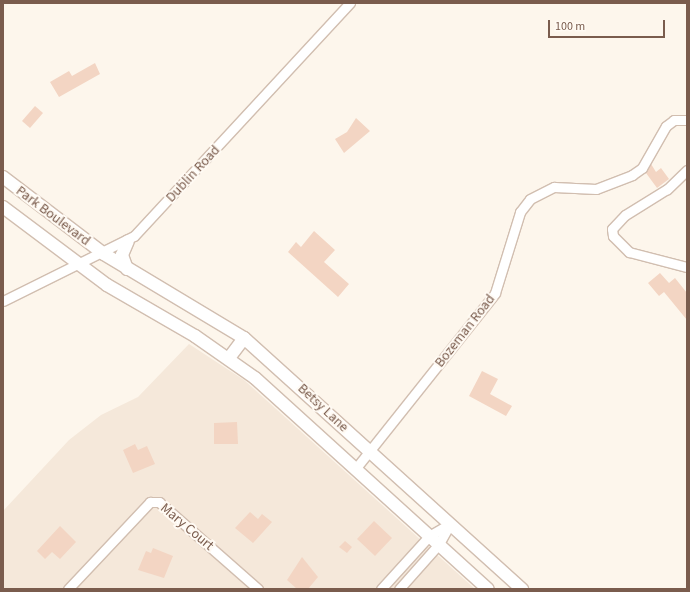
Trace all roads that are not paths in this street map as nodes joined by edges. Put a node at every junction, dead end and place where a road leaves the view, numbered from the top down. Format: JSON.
{"nodes":[{"id":1,"x":350,"y":3,"type":"edge"},
{"id":2,"x":687,"y":120,"type":"edge"},
{"id":3,"x":687,"y":170,"type":"edge"},
{"id":4,"x":3,"y":177,"type":"edge"},
{"id":5,"x":3,"y":207,"type":"edge"},
{"id":6,"x":128,"y":241,"type":"junction"},
{"id":7,"x":104,"y":254,"type":"junction"},
{"id":8,"x":80,"y":265,"type":"junction"},
{"id":9,"x":687,"y":267,"type":"edge"},
{"id":10,"x":127,"y":269,"type":"junction"},
{"id":11,"x":3,"y":301,"type":"edge"},
{"id":12,"x":244,"y":338,"type":"junction"},
{"id":13,"x":229,"y":358,"type":"junction"},
{"id":14,"x":370,"y":451,"type":"junction"},
{"id":15,"x":356,"y":468,"type":"junction"},
{"id":16,"x":450,"y":524,"type":"junction"},
{"id":17,"x":434,"y":540,"type":"junction"},
{"id":18,"x":398,"y":570,"type":"junction"},
{"id":19,"x":408,"y":578,"type":"junction"},
{"id":20,"x":68,"y":589,"type":"edge"},
{"id":21,"x":258,"y":589,"type":"edge"},
{"id":22,"x":381,"y":589,"type":"edge"},
{"id":23,"x":399,"y":589,"type":"edge"},
{"id":24,"x":488,"y":589,"type":"edge"},
{"id":25,"x":522,"y":589,"type":"edge"}],
"edges":[{"from":1,"to":6,"type":"street","name":"Dublin Road"},
{"from":2,"to":14,"type":"street","name":"Bozeman Road"},
{"from":3,"to":9,"type":"street"},
{"from":4,"to":7,"type":"main road","name":"Park Boulevard"},
{"from":5,"to":8,"type":"main road","name":"Park Boulevard"},
{"from":6,"to":7,"type":"street","name":"Dublin Road"},
{"from":6,"to":10,"type":"main road"},
{"from":7,"to":8,"type":"street","name":"Dublin Road"},
{"from":7,"to":10,"type":"main road","name":"Betsy Lane"},
{"from":8,"to":11,"type":"street","name":"Dublin Road"},
{"from":8,"to":13,"type":"main road","name":"Betsy Lane"},
{"from":10,"to":12,"type":"main road","name":"Betsy Lane"},
{"from":12,"to":13,"type":"main road"},
{"from":12,"to":14,"type":"main road","name":"Betsy Lane"},
{"from":13,"to":15,"type":"main road","name":"Betsy Lane"},
{"from":14,"to":15,"type":"street","name":"Bozeman Road"},
{"from":14,"to":16,"type":"main road","name":"Betsy Lane"},
{"from":15,"to":17,"type":"main road","name":"Betsy Lane"},
{"from":16,"to":17,"type":"street"},
{"from":16,"to":25,"type":"main road","name":"Betsy Lane"},
{"from":17,"to":18,"type":"street"},
{"from":17,"to":19,"type":"street"},
{"from":17,"to":24,"type":"main road","name":"Betsy Lane"},
{"from":18,"to":19,"type":"street"},
{"from":18,"to":22,"type":"street"},
{"from":19,"to":23,"type":"street"},
{"from":20,"to":21,"type":"street","name":"Mary Court"}]}
